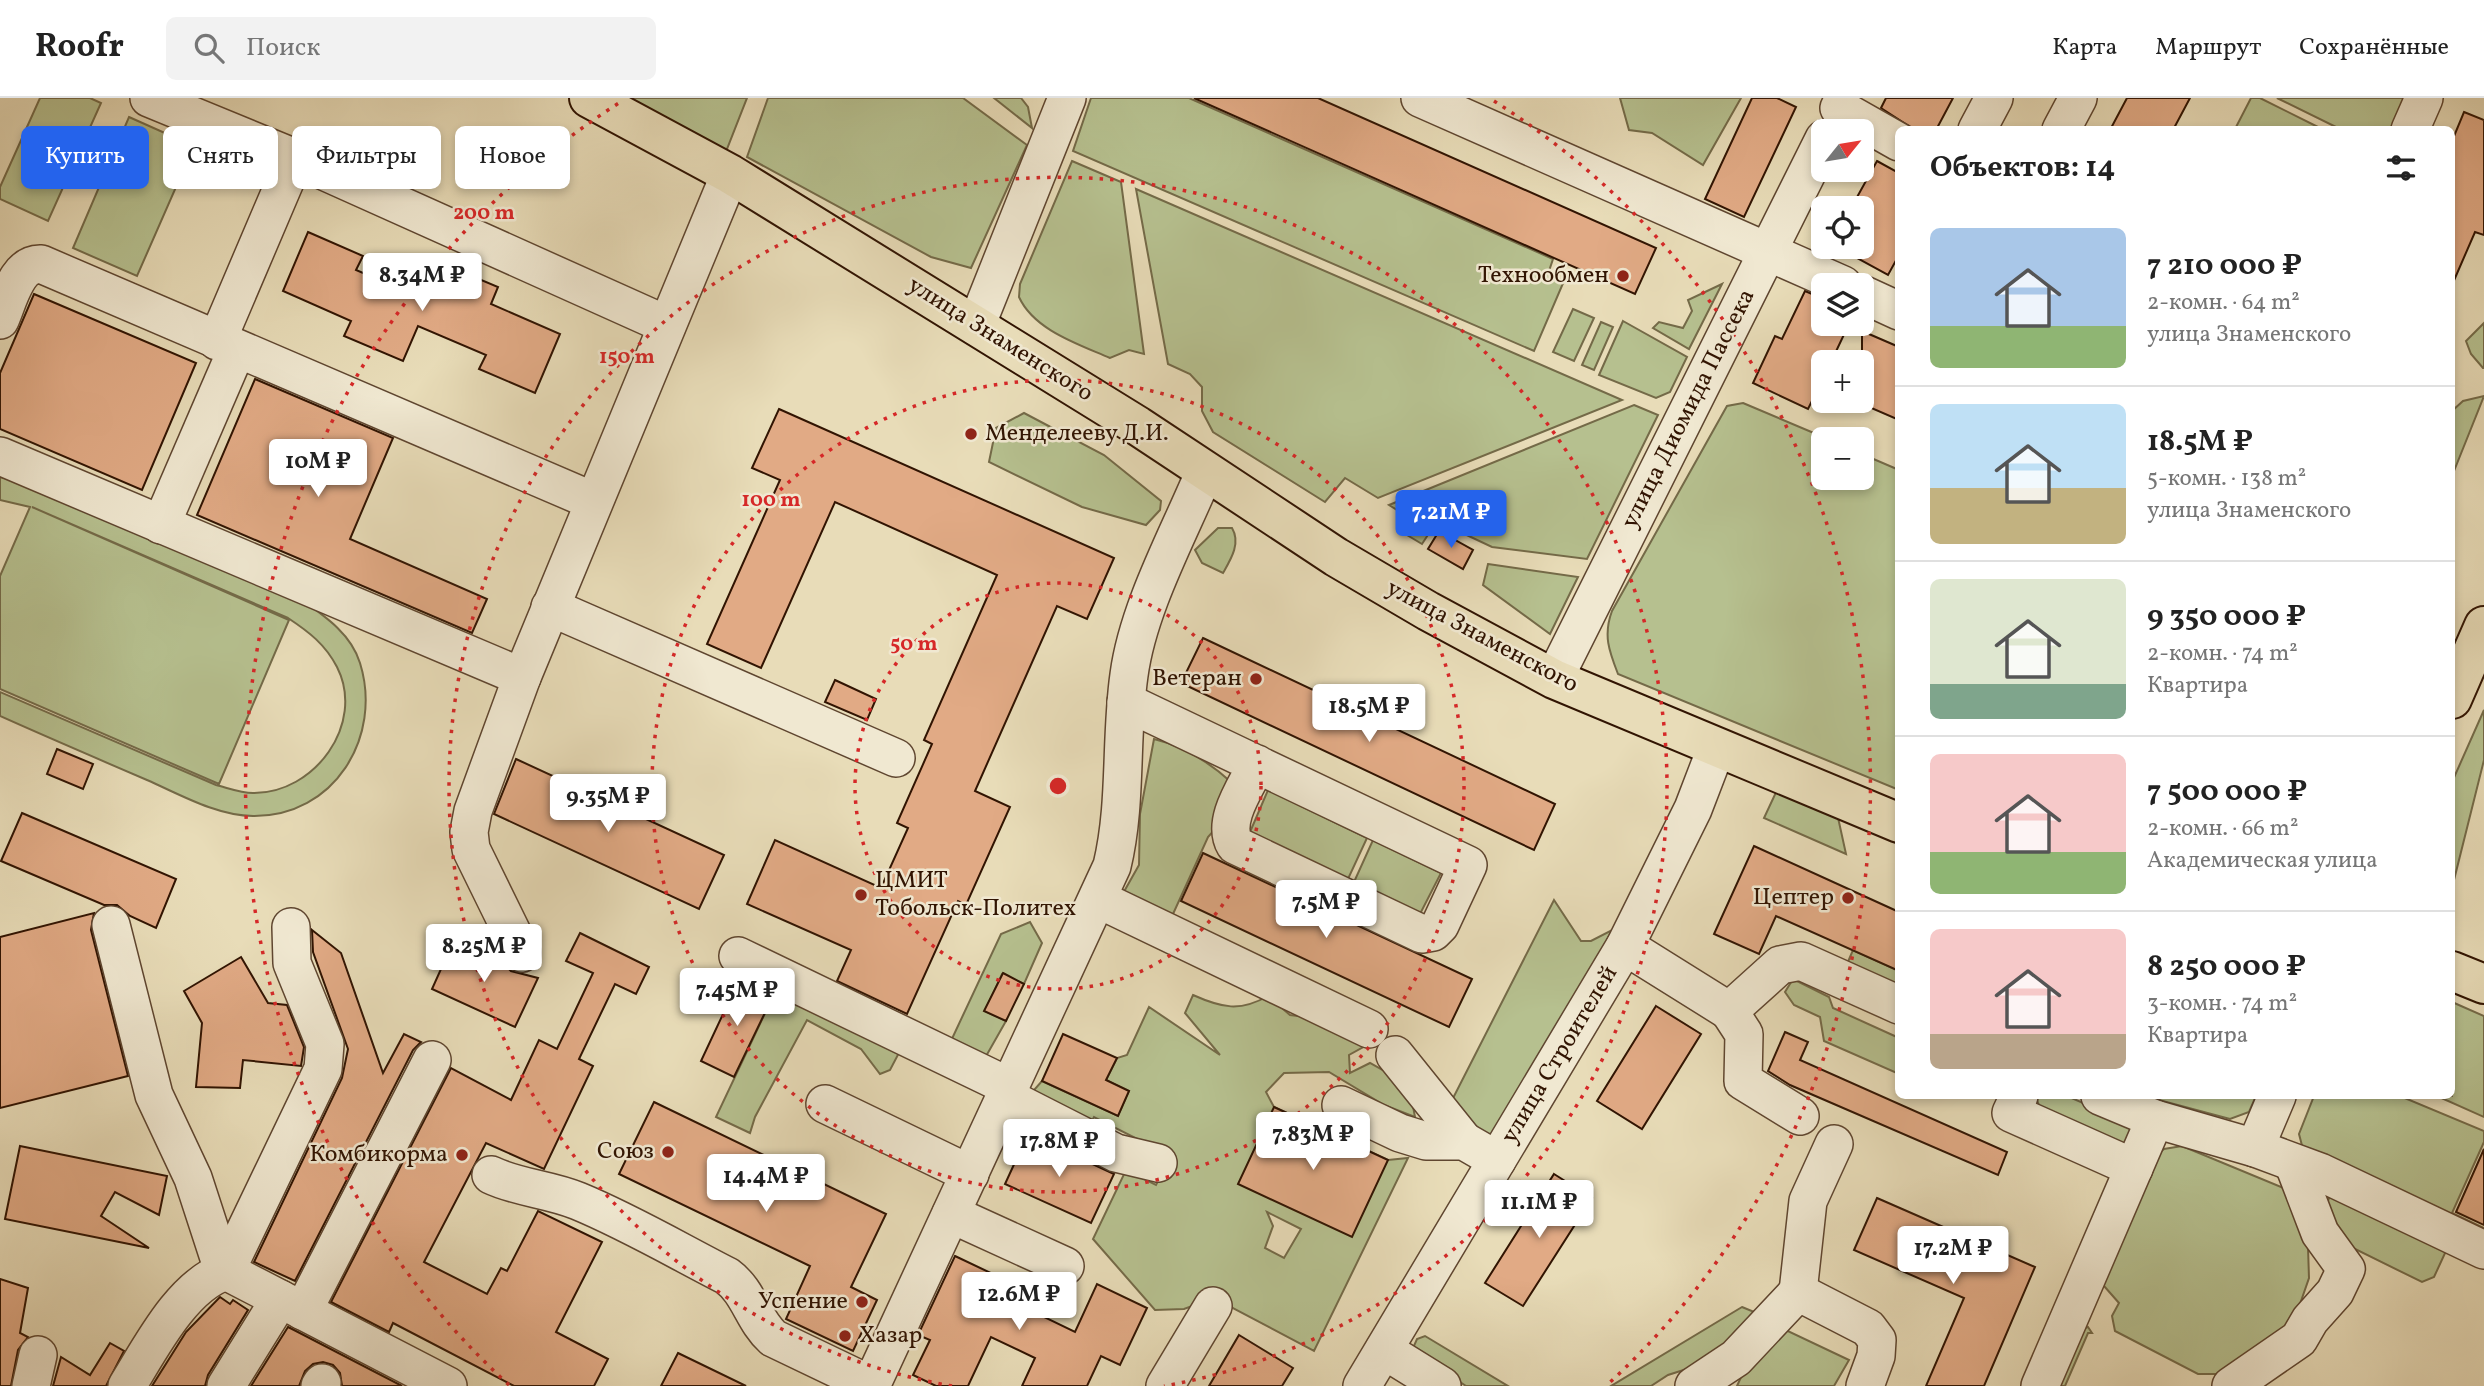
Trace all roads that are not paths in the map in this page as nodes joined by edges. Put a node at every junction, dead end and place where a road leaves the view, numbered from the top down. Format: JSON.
{"nodes":[{"id":1,"x":149,"y":98,"type":"edge"},
{"id":2,"x":589,"y":98,"type":"edge"},
{"id":3,"x":1420,"y":98,"type":"edge"},
{"id":4,"x":1994,"y":98,"type":"edge"},
{"id":5,"x":2078,"y":98,"type":"edge"},
{"id":6,"x":2424,"y":98,"type":"edge"},
{"id":7,"x":1052,"y":106,"type":"edge"},
{"id":8,"x":1979,"y":126,"type":"edge"},
{"id":9,"x":2063,"y":126,"type":"edge"},
{"id":10,"x":2412,"y":126,"type":"edge"},
{"id":11,"x":1874,"y":133,"type":"edge"},
{"id":12,"x":1895,"y":141,"type":"edge"},
{"id":13,"x":292,"y":157,"type":"edge"},
{"id":14,"x":1811,"y":163,"type":"edge"},
{"id":15,"x":292,"y":166,"type":"edge"},
{"id":16,"x":730,"y":174,"type":"junction"},
{"id":17,"x":364,"y":189,"type":"edge"},
{"id":18,"x":1768,"y":250,"type":"junction"},
{"id":19,"x":1817,"y":273,"type":"edge"},
{"id":20,"x":1874,"y":300,"type":"edge"},
{"id":21,"x":1895,"y":309,"type":"edge"},
{"id":22,"x":0,"y":320,"type":"edge"},
{"id":23,"x":667,"y":325,"type":"junction"},
{"id":24,"x":976,"y":326,"type":"junction"},
{"id":25,"x":227,"y":345,"type":"junction"},
{"id":26,"x":0,"y":456,"type":"edge"},
{"id":27,"x":1205,"y":471,"type":"junction"},
{"id":28,"x":593,"y":501,"type":"junction"},
{"id":29,"x":162,"y":525,"type":"junction"},
{"id":30,"x":550,"y":607,"type":"junction"},
{"id":31,"x":2479,"y":651,"type":"edge"},
{"id":32,"x":522,"y":677,"type":"junction"},
{"id":33,"x":1554,"y":679,"type":"junction"},
{"id":34,"x":2455,"y":694,"type":"edge"},
{"id":35,"x":1126,"y":702,"type":"junction"},
{"id":36,"x":1716,"y":749,"type":"junction"},
{"id":37,"x":896,"y":758,"type":"dead end"},
{"id":38,"x":1257,"y":764,"type":"junction"},
{"id":39,"x":1895,"y":821,"type":"edge"},
{"id":40,"x":1098,"y":899,"type":"junction"},
{"id":41,"x":111,"y":925,"type":"dead end"},
{"id":42,"x":290,"y":927,"type":"dead end"},
{"id":43,"x":1625,"y":946,"type":"junction"},
{"id":44,"x":522,"y":953,"type":"dead end"},
{"id":45,"x":737,"y":956,"type":"dead end"},
{"id":46,"x":2455,"y":972,"type":"edge"},
{"id":47,"x":2484,"y":984,"type":"edge"},
{"id":48,"x":1895,"y":1003,"type":"edge"},
{"id":49,"x":1729,"y":1011,"type":"junction"},
{"id":50,"x":1369,"y":1029,"type":"dead end"},
{"id":51,"x":1395,"y":1055,"type":"dead end"},
{"id":52,"x":432,"y":1060,"type":"dead end"},
{"id":53,"x":1008,"y":1092,"type":"junction"},
{"id":54,"x":2018,"y":1099,"type":"edge"},
{"id":55,"x":2108,"y":1099,"type":"edge"},
{"id":56,"x":2276,"y":1099,"type":"edge"},
{"id":57,"x":825,"y":1104,"type":"dead end"},
{"id":58,"x":1341,"y":1105,"type":"dead end"},
{"id":59,"x":1800,"y":1116,"type":"dead end"},
{"id":60,"x":2155,"y":1119,"type":"junction"},
{"id":61,"x":1464,"y":1141,"type":"junction"},
{"id":62,"x":1834,"y":1144,"type":"dead end"},
{"id":63,"x":2255,"y":1147,"type":"junction"},
{"id":64,"x":1497,"y":1160,"type":"junction"},
{"id":65,"x":1158,"y":1163,"type":"dead end"},
{"id":66,"x":2294,"y":1165,"type":"junction"},
{"id":67,"x":2134,"y":1168,"type":"junction"},
{"id":68,"x":970,"y":1174,"type":"junction"},
{"id":69,"x":491,"y":1175,"type":"dead end"},
{"id":70,"x":951,"y":1214,"type":"junction"},
{"id":71,"x":2484,"y":1250,"type":"edge"},
{"id":72,"x":1065,"y":1266,"type":"dead end"},
{"id":73,"x":226,"y":1270,"type":"junction"},
{"id":74,"x":1798,"y":1292,"type":"junction"},
{"id":75,"x":291,"y":1305,"type":"junction"},
{"id":76,"x":1213,"y":1306,"type":"dead end"},
{"id":77,"x":1384,"y":1350,"type":"junction"},
{"id":78,"x":871,"y":1385,"type":"edge"},
{"id":79,"x":127,"y":1386,"type":"edge"},
{"id":80,"x":226,"y":1386,"type":"edge"},
{"id":81,"x":447,"y":1386,"type":"edge"},
{"id":82,"x":1165,"y":1386,"type":"edge"},
{"id":83,"x":1362,"y":1386,"type":"edge"},
{"id":84,"x":1442,"y":1386,"type":"edge"},
{"id":85,"x":1694,"y":1386,"type":"edge"},
{"id":86,"x":1866,"y":1386,"type":"edge"},
{"id":87,"x":2040,"y":1386,"type":"edge"},
{"id":88,"x":2231,"y":1386,"type":"edge"}],
"edges":[{"from":1,"to":13,"type":"street"},
{"from":2,"to":16,"type":"main road","name":"улица Знаменского"},
{"from":3,"to":18,"type":"street"},
{"from":4,"to":8,"type":"street"},
{"from":5,"to":9,"type":"street"},
{"from":6,"to":10,"type":"street"},
{"from":7,"to":24,"type":"street"},
{"from":11,"to":12,"type":"street"},
{"from":14,"to":18,"type":"street","name":"улица Диомида Пассека"},
{"from":15,"to":25,"type":"street"},
{"from":16,"to":23,"type":"street"},
{"from":16,"to":24,"type":"main road","name":"улица Знаменского"},
{"from":17,"to":23,"type":"street"},
{"from":18,"to":19,"type":"street"},
{"from":18,"to":33,"type":"street","name":"улица Диомида Пассека"},
{"from":20,"to":21,"type":"street"},
{"from":22,"to":25,"type":"street"},
{"from":23,"to":28,"type":"street"},
{"from":24,"to":27,"type":"main road","name":"улица Знаменского"},
{"from":25,"to":28,"type":"street"},
{"from":25,"to":29,"type":"street"},
{"from":26,"to":29,"type":"street"},
{"from":27,"to":33,"type":"main road","name":"улица Знаменского"},
{"from":27,"to":35,"type":"street"},
{"from":28,"to":30,"type":"street"},
{"from":29,"to":32,"type":"street"},
{"from":30,"to":32,"type":"street"},
{"from":30,"to":37,"type":"street"},
{"from":31,"to":34,"type":"main road"},
{"from":32,"to":44,"type":"street"},
{"from":33,"to":36,"type":"main road","name":"улица Знаменского"},
{"from":35,"to":38,"type":"street"},
{"from":35,"to":40,"type":"street"},
{"from":36,"to":39,"type":"main road","name":"улица Знаменского"},
{"from":36,"to":43,"type":"street","name":"улица Строителей"},
{"from":38,"to":38,"type":"street"},
{"from":40,"to":50,"type":"street"},
{"from":40,"to":53,"type":"street"},
{"from":41,"to":73,"type":"street"},
{"from":42,"to":73,"type":"street"},
{"from":43,"to":49,"type":"street"},
{"from":43,"to":64,"type":"street","name":"улица Строителей"},
{"from":45,"to":53,"type":"street"},
{"from":46,"to":47,"type":"main road"},
{"from":48,"to":49,"type":"street"},
{"from":49,"to":59,"type":"street"},
{"from":51,"to":61,"type":"street"},
{"from":52,"to":75,"type":"street"},
{"from":53,"to":65,"type":"street"},
{"from":53,"to":68,"type":"street"},
{"from":54,"to":67,"type":"street"},
{"from":55,"to":60,"type":"street"},
{"from":56,"to":63,"type":"street"},
{"from":57,"to":68,"type":"street"},
{"from":58,"to":61,"type":"street"},
{"from":60,"to":63,"type":"street"},
{"from":60,"to":67,"type":"street"},
{"from":61,"to":64,"type":"street"},
{"from":62,"to":74,"type":"street"},
{"from":63,"to":66,"type":"street"},
{"from":64,"to":77,"type":"street","name":"улица Строителей"},
{"from":66,"to":71,"type":"street"},
{"from":66,"to":88,"type":"street"},
{"from":67,"to":87,"type":"street"},
{"from":68,"to":70,"type":"street"},
{"from":69,"to":78,"type":"street"},
{"from":70,"to":72,"type":"street"},
{"from":70,"to":78,"type":"street"},
{"from":73,"to":75,"type":"street"},
{"from":73,"to":79,"type":"street"},
{"from":74,"to":85,"type":"street"},
{"from":74,"to":86,"type":"street"},
{"from":75,"to":80,"type":"street"},
{"from":75,"to":81,"type":"street"},
{"from":76,"to":82,"type":"street"},
{"from":77,"to":83,"type":"street","name":"улица Строителей"},
{"from":77,"to":84,"type":"street"}]}
